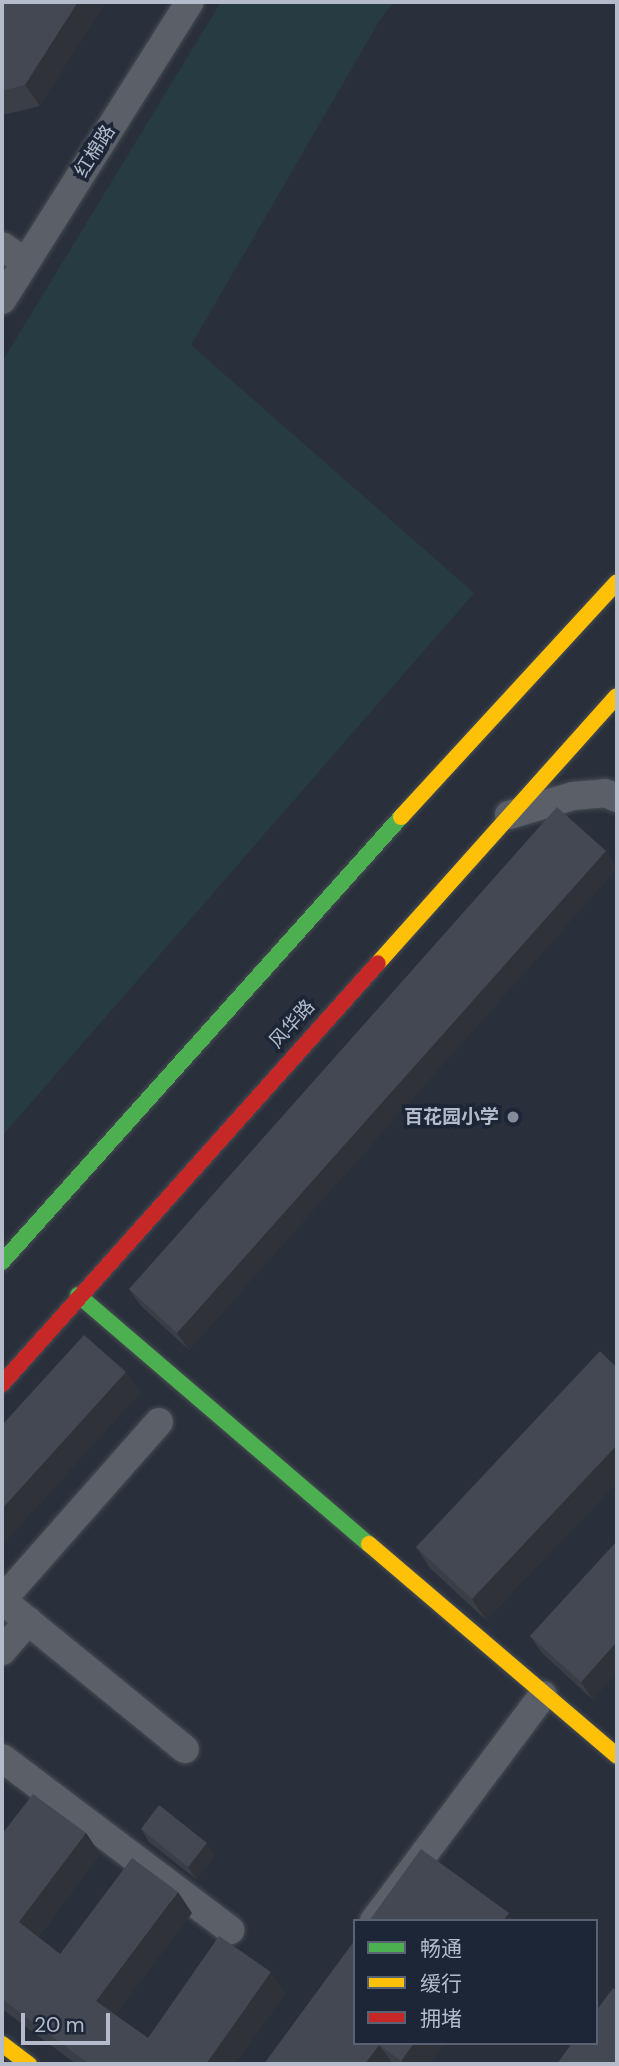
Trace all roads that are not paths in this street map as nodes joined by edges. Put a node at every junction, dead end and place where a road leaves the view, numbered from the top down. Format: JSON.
{"nodes":[{"id":1,"x":190,"y":2,"type":"edge"},
{"id":2,"x":2,"y":246,"type":"edge"},
{"id":3,"x":25,"y":262,"type":"junction"},
{"id":4,"x":2,"y":300,"type":"edge"},
{"id":5,"x":617,"y":582,"type":"edge"},
{"id":6,"x":617,"y":696,"type":"edge"},
{"id":7,"x":617,"y":798,"type":"edge"},
{"id":8,"x":507,"y":816,"type":"junction"},
{"id":9,"x":2,"y":1262,"type":"edge"},
{"id":10,"x":78,"y":1295,"type":"junction"},
{"id":11,"x":2,"y":1384,"type":"edge"},
{"id":12,"x":159,"y":1422,"type":"dead end"},
{"id":13,"x":28,"y":1621,"type":"junction"},
{"id":14,"x":2,"y":1651,"type":"edge"},
{"id":15,"x":543,"y":1695,"type":"junction"},
{"id":16,"x":185,"y":1749,"type":"dead end"},
{"id":17,"x":617,"y":1756,"type":"edge"},
{"id":18,"x":2,"y":1758,"type":"edge"},
{"id":19,"x":375,"y":1919,"type":"edge"},
{"id":20,"x":230,"y":1930,"type":"dead end"},
{"id":21,"x":2,"y":2044,"type":"edge"},
{"id":22,"x":29,"y":2064,"type":"edge"}],
"edges":[{"from":1,"to":3,"type":"street","name":"红棉路"},
{"from":2,"to":3,"type":"street"},
{"from":3,"to":4,"type":"street","name":"红棉路"},
{"from":5,"to":9,"type":"main road"},
{"from":6,"to":8,"type":"main road","name":"风华路"},
{"from":7,"to":8,"type":"street"},
{"from":8,"to":10,"type":"main road","name":"风华路"},
{"from":10,"to":11,"type":"main road","name":"风华路"},
{"from":10,"to":15,"type":"main road"},
{"from":12,"to":13,"type":"street"},
{"from":13,"to":14,"type":"street"},
{"from":13,"to":16,"type":"street"},
{"from":15,"to":17,"type":"main road"},
{"from":15,"to":19,"type":"street"},
{"from":18,"to":20,"type":"street"},
{"from":21,"to":22,"type":"main road"}]}
